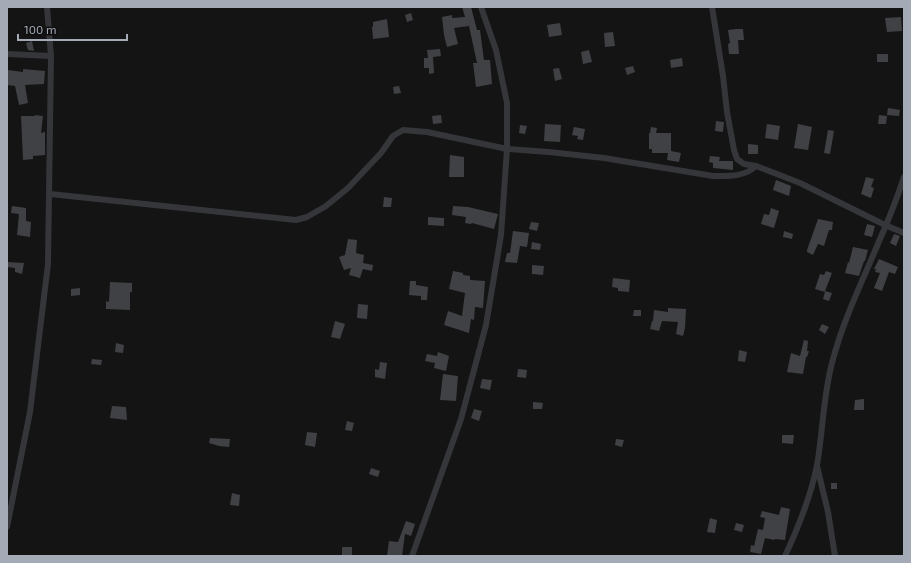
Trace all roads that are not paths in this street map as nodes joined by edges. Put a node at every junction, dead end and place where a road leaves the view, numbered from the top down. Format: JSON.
{"nodes":[{"id":1,"x":47,"y":7,"type":"edge"},
{"id":2,"x":481,"y":7,"type":"edge"},
{"id":3,"x":712,"y":7,"type":"edge"},
{"id":4,"x":7,"y":54,"type":"edge"},
{"id":5,"x":51,"y":56,"type":"junction"},
{"id":6,"x":507,"y":149,"type":"junction"},
{"id":7,"x":756,"y":166,"type":"junction"},
{"id":8,"x":904,"y":177,"type":"edge"},
{"id":9,"x":50,"y":194,"type":"junction"},
{"id":10,"x":886,"y":225,"type":"junction"},
{"id":11,"x":904,"y":233,"type":"edge"},
{"id":12,"x":817,"y":465,"type":"junction"},
{"id":13,"x":7,"y":527,"type":"edge"},
{"id":14,"x":412,"y":556,"type":"edge"},
{"id":15,"x":785,"y":556,"type":"edge"},
{"id":16,"x":835,"y":556,"type":"edge"}],
"edges":[{"from":1,"to":5,"type":"street"},
{"from":2,"to":6,"type":"street"},
{"from":3,"to":7,"type":"street"},
{"from":4,"to":5,"type":"street"},
{"from":5,"to":9,"type":"street"},
{"from":6,"to":7,"type":"street"},
{"from":6,"to":9,"type":"street"},
{"from":6,"to":14,"type":"street"},
{"from":7,"to":10,"type":"street"},
{"from":8,"to":10,"type":"street"},
{"from":9,"to":13,"type":"street"},
{"from":10,"to":11,"type":"street"},
{"from":10,"to":12,"type":"street"},
{"from":12,"to":15,"type":"street"},
{"from":12,"to":16,"type":"street"}]}
